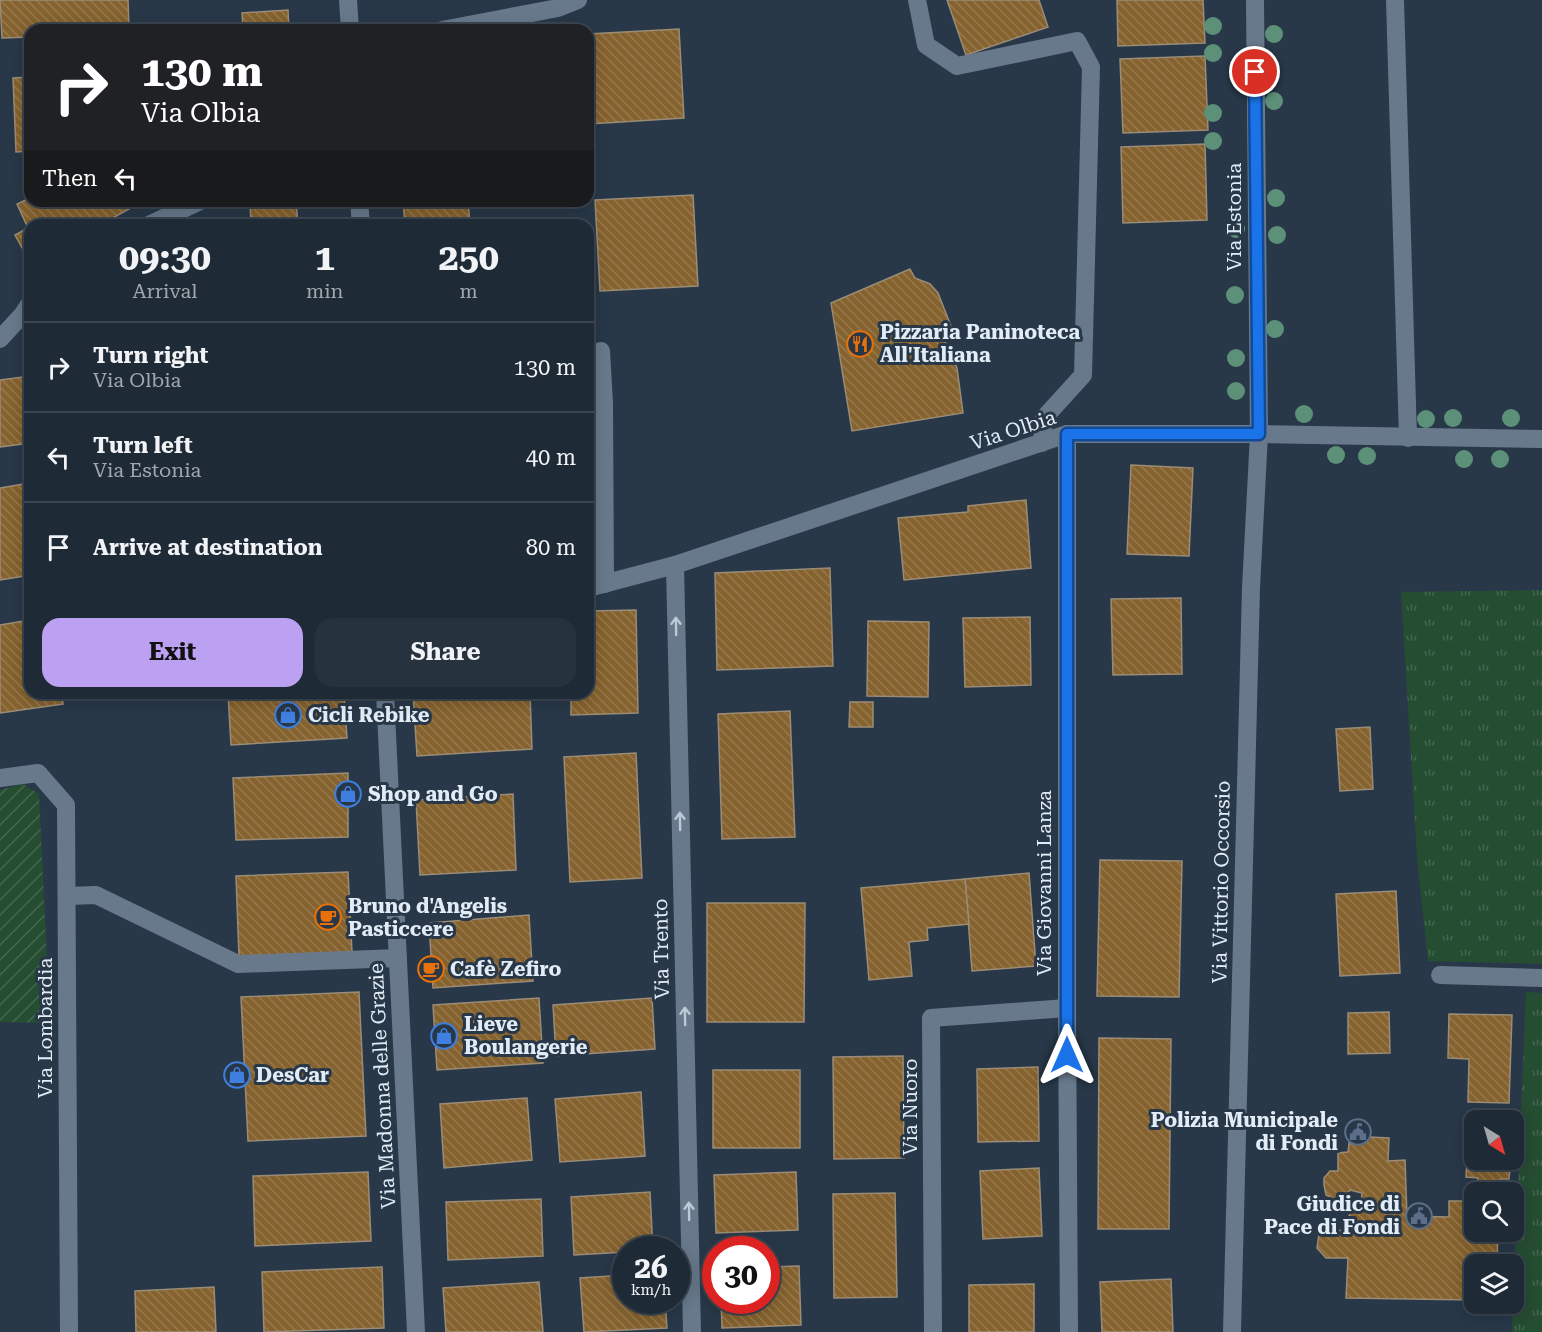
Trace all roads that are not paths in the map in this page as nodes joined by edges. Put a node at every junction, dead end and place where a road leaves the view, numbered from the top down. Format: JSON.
{"nodes":[{"id":1,"x":348,"y":0,"type":"edge"},
{"id":2,"x":578,"y":0,"type":"edge"},
{"id":3,"x":917,"y":0,"type":"edge"},
{"id":4,"x":1255,"y":0,"type":"edge"},
{"id":5,"x":1395,"y":0,"type":"edge"},
{"id":6,"x":350,"y":24,"type":"edge"},
{"id":7,"x":475,"y":24,"type":"edge"},
{"id":8,"x":187,"y":207,"type":"edge"},
{"id":9,"x":162,"y":219,"type":"edge"},
{"id":10,"x":24,"y":312,"type":"edge"},
{"id":11,"x":0,"y":339,"type":"edge"},
{"id":12,"x":601,"y":351,"type":"dead end"},
{"id":13,"x":1067,"y":434,"type":"junction"},
{"id":14,"x":1259,"y":434,"type":"junction"},
{"id":15,"x":1408,"y":438,"type":"junction"},
{"id":16,"x":1542,"y":439,"type":"edge"},
{"id":17,"x":1042,"y":443,"type":"junction"},
{"id":18,"x":675,"y":565,"type":"junction"},
{"id":19,"x":597,"y":586,"type":"edge"},
{"id":20,"x":385,"y":699,"type":"edge"},
{"id":21,"x":0,"y":778,"type":"edge"},
{"id":22,"x":67,"y":896,"type":"junction"},
{"id":23,"x":398,"y":958,"type":"junction"},
{"id":24,"x":1440,"y":975,"type":"dead end"},
{"id":25,"x":1542,"y":978,"type":"edge"},
{"id":26,"x":1067,"y":1008,"type":"junction"},
{"id":27,"x":69,"y":1332,"type":"edge"},
{"id":28,"x":416,"y":1332,"type":"edge"},
{"id":29,"x":692,"y":1332,"type":"edge"},
{"id":30,"x":933,"y":1332,"type":"edge"},
{"id":31,"x":1070,"y":1332,"type":"edge"},
{"id":32,"x":1232,"y":1332,"type":"edge"}],
"edges":[{"from":1,"to":6,"type":"street"},
{"from":2,"to":7,"type":"street"},
{"from":3,"to":17,"type":"street"},
{"from":4,"to":14,"type":"street","name":"Via Estonia"},
{"from":5,"to":15,"type":"street"},
{"from":8,"to":9,"type":"street"},
{"from":10,"to":11,"type":"street"},
{"from":12,"to":19,"type":"street"},
{"from":13,"to":14,"type":"street","name":"Via Olbia"},
{"from":13,"to":17,"type":"street","name":"Via Olbia"},
{"from":13,"to":26,"type":"street","name":"Via Giovanni Lanza"},
{"from":14,"to":15,"type":"street","name":"Via Olbia"},
{"from":14,"to":32,"type":"street","name":"Via Vittorio Occorsio"},
{"from":15,"to":16,"type":"street","name":"Via Olbia"},
{"from":17,"to":18,"type":"street","name":"Via Olbia"},
{"from":18,"to":19,"type":"street","name":"Via Olbia"},
{"from":29,"to":18,"type":"street","name":"Via Trento","one_way":true},
{"from":20,"to":23,"type":"street","name":"Via Madonna delle Grazie"},
{"from":21,"to":22,"type":"street","name":"Via Lombardia"},
{"from":22,"to":23,"type":"street"},
{"from":22,"to":27,"type":"street","name":"Via Lombardia"},
{"from":23,"to":28,"type":"street","name":"Via Madonna delle Grazie"},
{"from":24,"to":25,"type":"street"},
{"from":26,"to":30,"type":"street","name":"Via Nuoro"},
{"from":26,"to":31,"type":"street","name":"Via Giovanni Lanza"}]}
